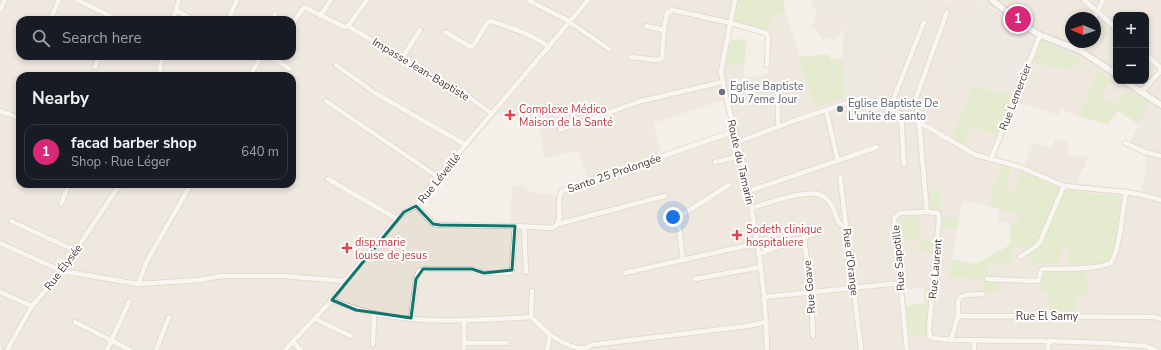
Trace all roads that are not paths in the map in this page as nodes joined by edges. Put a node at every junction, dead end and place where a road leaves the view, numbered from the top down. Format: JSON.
{"nodes":[{"id":1,"x":4,"y":0,"type":"edge"},
{"id":2,"x":59,"y":0,"type":"edge"},
{"id":3,"x":77,"y":0,"type":"edge"},
{"id":4,"x":179,"y":0,"type":"edge"},
{"id":5,"x":237,"y":0,"type":"edge"},
{"id":6,"x":331,"y":0,"type":"edge"},
{"id":7,"x":360,"y":0,"type":"edge"},
{"id":8,"x":528,"y":0,"type":"edge"},
{"id":9,"x":588,"y":0,"type":"edge"},
{"id":10,"x":735,"y":0,"type":"edge"},
{"id":11,"x":992,"y":0,"type":"edge"},
{"id":12,"x":1084,"y":0,"type":"edge"},
{"id":13,"x":1103,"y":0,"type":"edge"},
{"id":14,"x":366,"y":1,"type":"edge"},
{"id":15,"x":0,"y":10,"type":"edge"},
{"id":16,"x":177,"y":11,"type":"junction"},
{"id":17,"x":947,"y":12,"type":"dead end"},
{"id":18,"x":1097,"y":12,"type":"joint"},
{"id":19,"x":1101,"y":15,"type":"edge"},
{"id":20,"x":52,"y":16,"type":"edge"},
{"id":21,"x":110,"y":16,"type":"edge"},
{"id":22,"x":175,"y":16,"type":"edge"},
{"id":23,"x":188,"y":16,"type":"edge"},
{"id":24,"x":230,"y":16,"type":"edge"},
{"id":25,"x":320,"y":16,"type":"junction"},
{"id":26,"x":296,"y":18,"type":"edge"},
{"id":27,"x":924,"y":22,"type":"dead end"},
{"id":28,"x":569,"y":23,"type":"junction"},
{"id":29,"x":731,"y":23,"type":"junction"},
{"id":30,"x":1113,"y":25,"type":"edge"},
{"id":31,"x":348,"y":26,"type":"junction"},
{"id":32,"x":646,"y":26,"type":"dead end"},
{"id":33,"x":420,"y":30,"type":"dead end"},
{"id":34,"x":664,"y":30,"type":"junction"},
{"id":35,"x":445,"y":32,"type":"dead end"},
{"id":36,"x":1040,"y":34,"type":"junction"},
{"id":37,"x":549,"y":46,"type":"junction"},
{"id":38,"x":1082,"y":48,"type":"edge"},
{"id":39,"x":609,"y":49,"type":"dead end"},
{"id":40,"x":1081,"y":51,"type":"junction"},
{"id":41,"x":631,"y":57,"type":"dead end"},
{"id":42,"x":1149,"y":57,"type":"edge"},
{"id":43,"x":402,"y":58,"type":"junction"},
{"id":44,"x":98,"y":60,"type":"edge"},
{"id":45,"x":161,"y":60,"type":"edge"},
{"id":46,"x":259,"y":60,"type":"edge"},
{"id":47,"x":276,"y":60,"type":"edge"},
{"id":48,"x":336,"y":65,"type":"dead end"},
{"id":49,"x":767,"y":65,"type":"dead end"},
{"id":50,"x":95,"y":67,"type":"dead end"},
{"id":51,"x":1161,"y":68,"type":"edge"},
{"id":52,"x":290,"y":69,"type":"dead end"},
{"id":53,"x":1161,"y":71,"type":"edge"},
{"id":54,"x":160,"y":72,"type":"edge"},
{"id":55,"x":252,"y":72,"type":"edge"},
{"id":56,"x":1113,"y":72,"type":"edge"},
{"id":57,"x":722,"y":82,"type":"junction"},
{"id":58,"x":1129,"y":84,"type":"edge"},
{"id":59,"x":778,"y":92,"type":"dead end"},
{"id":60,"x":1141,"y":92,"type":"junction"},
{"id":61,"x":326,"y":101,"type":"dead end"},
{"id":62,"x":1161,"y":104,"type":"edge"},
{"id":63,"x":826,"y":110,"type":"junction"},
{"id":64,"x":889,"y":110,"type":"junction"},
{"id":65,"x":0,"y":111,"type":"edge"},
{"id":66,"x":492,"y":114,"type":"junction"},
{"id":67,"x":901,"y":114,"type":"junction"},
{"id":68,"x":16,"y":116,"type":"edge"},
{"id":69,"x":909,"y":117,"type":"junction"},
{"id":70,"x":919,"y":122,"type":"junction"},
{"id":71,"x":778,"y":127,"type":"junction"},
{"id":72,"x":560,"y":130,"type":"dead end"},
{"id":73,"x":735,"y":131,"type":"junction"},
{"id":74,"x":738,"y":142,"type":"junction"},
{"id":75,"x":1125,"y":142,"type":"dead end"},
{"id":76,"x":466,"y":144,"type":"junction"},
{"id":77,"x":877,"y":147,"type":"dead end"},
{"id":78,"x":741,"y":156,"type":"junction"},
{"id":79,"x":1161,"y":156,"type":"edge"},
{"id":80,"x":991,"y":159,"type":"junction"},
{"id":81,"x":838,"y":161,"type":"junction"},
{"id":82,"x":715,"y":162,"type":"dead end"},
{"id":83,"x":904,"y":165,"type":"dead end"},
{"id":84,"x":840,"y":176,"type":"dead end"},
{"id":85,"x":438,"y":177,"type":"junction"},
{"id":86,"x":328,"y":179,"type":"dead end"},
{"id":87,"x":729,"y":185,"type":"dead end"},
{"id":88,"x":1064,"y":186,"type":"junction"},
{"id":89,"x":67,"y":188,"type":"edge"},
{"id":90,"x":117,"y":188,"type":"edge"},
{"id":91,"x":189,"y":188,"type":"edge"},
{"id":92,"x":749,"y":191,"type":"junction"},
{"id":93,"x":1126,"y":192,"type":"junction"},
{"id":94,"x":665,"y":196,"type":"dead end"},
{"id":95,"x":1161,"y":200,"type":"edge"},
{"id":96,"x":61,"y":204,"type":"dead end"},
{"id":97,"x":416,"y":206,"type":"junction"},
{"id":98,"x":752,"y":208,"type":"junction"},
{"id":99,"x":927,"y":212,"type":"junction"},
{"id":100,"x":397,"y":219,"type":"junction"},
{"id":101,"x":11,"y":221,"type":"dead end"},
{"id":102,"x":558,"y":224,"type":"junction"},
{"id":103,"x":515,"y":226,"type":"junction"},
{"id":104,"x":524,"y":227,"type":"junction"},
{"id":105,"x":846,"y":227,"type":"junction"},
{"id":106,"x":819,"y":232,"type":"dead end"},
{"id":107,"x":804,"y":238,"type":"junction"},
{"id":108,"x":0,"y":243,"type":"edge"},
{"id":109,"x":758,"y":243,"type":"junction"},
{"id":110,"x":76,"y":251,"type":"junction"},
{"id":111,"x":759,"y":254,"type":"junction"},
{"id":112,"x":1020,"y":257,"type":"dead end"},
{"id":113,"x":683,"y":260,"type":"junction"},
{"id":114,"x":761,"y":267,"type":"junction"},
{"id":115,"x":62,"y":271,"type":"junction"},
{"id":116,"x":526,"y":272,"type":"dead end"},
{"id":117,"x":625,"y":273,"type":"dead end"},
{"id":118,"x":987,"y":278,"type":"dead end"},
{"id":119,"x":695,"y":279,"type":"dead end"},
{"id":120,"x":345,"y":281,"type":"junction"},
{"id":121,"x":900,"y":283,"type":"junction"},
{"id":122,"x":138,"y":284,"type":"junction"},
{"id":123,"x":854,"y":287,"type":"junction"},
{"id":124,"x":532,"y":291,"type":"dead end"},
{"id":125,"x":0,"y":292,"type":"edge"},
{"id":126,"x":810,"y":292,"type":"junction"},
{"id":127,"x":983,"y":294,"type":"dead end"},
{"id":128,"x":765,"y":297,"type":"junction"},
{"id":129,"x":332,"y":300,"type":"junction"},
{"id":130,"x":129,"y":302,"type":"dead end"},
{"id":131,"x":32,"y":306,"type":"junction"},
{"id":132,"x":374,"y":313,"type":"junction"},
{"id":133,"x":958,"y":316,"type":"junction"},
{"id":134,"x":169,"y":317,"type":"dead end"},
{"id":135,"x":532,"y":317,"type":"junction"},
{"id":136,"x":411,"y":318,"type":"junction"},
{"id":137,"x":315,"y":319,"type":"junction"},
{"id":138,"x":1161,"y":319,"type":"edge"},
{"id":139,"x":464,"y":320,"type":"junction"},
{"id":140,"x":75,"y":322,"type":"dead end"},
{"id":141,"x":767,"y":322,"type":"junction"},
{"id":142,"x":550,"y":335,"type":"junction"},
{"id":143,"x":351,"y":336,"type":"dead end"},
{"id":144,"x":813,"y":336,"type":"dead end"},
{"id":145,"x":951,"y":340,"type":"junction"},
{"id":146,"x":974,"y":340,"type":"junction"},
{"id":147,"x":111,"y":341,"type":"junction"},
{"id":148,"x":1049,"y":341,"type":"junction"},
{"id":149,"x":293,"y":342,"type":"junction"},
{"id":150,"x":464,"y":343,"type":"junction"},
{"id":151,"x":507,"y":343,"type":"dead end"},
{"id":152,"x":373,"y":344,"type":"dead end"},
{"id":153,"x":861,"y":349,"type":"dead end"},
{"id":154,"x":7,"y":350,"type":"edge"},
{"id":155,"x":107,"y":350,"type":"edge"},
{"id":156,"x":130,"y":350,"type":"edge"},
{"id":157,"x":156,"y":350,"type":"edge"},
{"id":158,"x":286,"y":350,"type":"edge"},
{"id":159,"x":300,"y":350,"type":"edge"},
{"id":160,"x":464,"y":350,"type":"edge"},
{"id":161,"x":547,"y":350,"type":"edge"},
{"id":162,"x":767,"y":350,"type":"edge"},
{"id":163,"x":907,"y":350,"type":"edge"},
{"id":164,"x":974,"y":350,"type":"edge"},
{"id":165,"x":1048,"y":350,"type":"edge"},
{"id":166,"x":1156,"y":350,"type":"edge"}],
"edges":[{"from":1,"to":15,"type":"street"},
{"from":2,"to":20,"type":"street"},
{"from":3,"to":21,"type":"street"},
{"from":4,"to":16,"type":"street"},
{"from":5,"to":24,"type":"street"},
{"from":6,"to":25,"type":"street"},
{"from":7,"to":14,"type":"street"},
{"from":8,"to":28,"type":"street"},
{"from":9,"to":28,"type":"street","name":"Rue Léveillé"},
{"from":10,"to":29,"type":"street","name":"Route du Tamarin"},
{"from":11,"to":36,"type":"street"},
{"from":12,"to":18,"type":"street"},
{"from":13,"to":18,"type":"street"},
{"from":14,"to":31,"type":"street"},
{"from":16,"to":22,"type":"street"},
{"from":16,"to":23,"type":"street"},
{"from":17,"to":69,"type":"street"},
{"from":19,"to":30,"type":"street"},
{"from":25,"to":26,"type":"street","name":"Impasse Jean-Baptiste"},
{"from":25,"to":31,"type":"street","name":"Impasse Jean-Baptiste"},
{"from":27,"to":64,"type":"street"},
{"from":28,"to":37,"type":"street","name":"Rue Léveillé"},
{"from":28,"to":39,"type":"street"},
{"from":29,"to":34,"type":"street"},
{"from":29,"to":49,"type":"street"},
{"from":29,"to":57,"type":"street","name":"Route du Tamarin"},
{"from":31,"to":43,"type":"street","name":"Impasse Jean-Baptiste"},
{"from":32,"to":34,"type":"street"},
{"from":33,"to":43,"type":"street"},
{"from":34,"to":41,"type":"street"},
{"from":35,"to":37,"type":"street"},
{"from":36,"to":40,"type":"street"},
{"from":36,"to":80,"type":"street","name":"Rue Lemercier"},
{"from":37,"to":66,"type":"street","name":"Rue Léveillé"},
{"from":38,"to":40,"type":"street"},
{"from":40,"to":56,"type":"street"},
{"from":42,"to":51,"type":"street"},
{"from":43,"to":66,"type":"street","name":"Impasse Jean-Baptiste"},
{"from":44,"to":50,"type":"street"},
{"from":45,"to":54,"type":"street"},
{"from":46,"to":55,"type":"street"},
{"from":47,"to":52,"type":"street"},
{"from":48,"to":76,"type":"street"},
{"from":53,"to":60,"type":"street"},
{"from":57,"to":72,"type":"street"},
{"from":57,"to":73,"type":"street","name":"Route du Tamarin"},
{"from":58,"to":60,"type":"street"},
{"from":59,"to":71,"type":"street"},
{"from":60,"to":62,"type":"street"},
{"from":61,"to":85,"type":"street"},
{"from":63,"to":64,"type":"street"},
{"from":63,"to":71,"type":"street"},
{"from":63,"to":81,"type":"street"},
{"from":64,"to":67,"type":"street"},
{"from":65,"to":68,"type":"street"},
{"from":66,"to":76,"type":"street","name":"Rue Léveillé"},
{"from":67,"to":69,"type":"street"},
{"from":67,"to":83,"type":"street"},
{"from":69,"to":70,"type":"street"},
{"from":70,"to":80,"type":"street"},
{"from":70,"to":99,"type":"street"},
{"from":71,"to":74,"type":"street"},
{"from":73,"to":74,"type":"street","name":"Route du Tamarin"},
{"from":73,"to":102,"type":"street","name":"Santo 25 Prolongée"},
{"from":74,"to":78,"type":"street","name":"Route du Tamarin"},
{"from":75,"to":79,"type":"street"},
{"from":76,"to":85,"type":"street","name":"Rue Léveillé"},
{"from":77,"to":81,"type":"street"},
{"from":78,"to":82,"type":"street"},
{"from":78,"to":92,"type":"street","name":"Route du Tamarin"},
{"from":80,"to":88,"type":"street"},
{"from":81,"to":92,"type":"street"},
{"from":84,"to":105,"type":"street","name":"Rue d'Orange"},
{"from":85,"to":97,"type":"street","name":"Rue Léveillé"},
{"from":86,"to":100,"type":"street"},
{"from":87,"to":113,"type":"street"},
{"from":88,"to":93,"type":"street"},
{"from":88,"to":112,"type":"street"},
{"from":89,"to":96,"type":"street"},
{"from":90,"to":110,"type":"street","name":"Rue Élysée"},
{"from":91,"to":122,"type":"street"},
{"from":92,"to":98,"type":"street","name":"Route du Tamarin"},
{"from":93,"to":95,"type":"street"},
{"from":93,"to":118,"type":"street"},
{"from":94,"to":102,"type":"street"},
{"from":97,"to":100,"type":"street","name":"Rue Léveillé"},
{"from":97,"to":103,"type":"street"},
{"from":98,"to":105,"type":"street"},
{"from":98,"to":109,"type":"street","name":"Route du Tamarin"},
{"from":99,"to":121,"type":"street","name":"Rue Sapotille"},
{"from":99,"to":145,"type":"street","name":"Rue Laurent"},
{"from":100,"to":120,"type":"street","name":"Rue Léveillé"},
{"from":101,"to":110,"type":"street"},
{"from":102,"to":104,"type":"street"},
{"from":103,"to":104,"type":"street"},
{"from":103,"to":136,"type":"street"},
{"from":104,"to":116,"type":"street"},
{"from":105,"to":123,"type":"street","name":"Rue d'Orange"},
{"from":106,"to":107,"type":"street"},
{"from":107,"to":111,"type":"street"},
{"from":107,"to":126,"type":"street","name":"Rue Goave"},
{"from":108,"to":115,"type":"street"},
{"from":109,"to":111,"type":"street","name":"Route du Tamarin"},
{"from":109,"to":113,"type":"street"},
{"from":110,"to":115,"type":"street","name":"Rue Élysée"},
{"from":111,"to":114,"type":"street","name":"Route du Tamarin"},
{"from":113,"to":117,"type":"street"},
{"from":114,"to":119,"type":"street"},
{"from":114,"to":128,"type":"street","name":"Route du Tamarin"},
{"from":115,"to":122,"type":"street"},
{"from":115,"to":131,"type":"street","name":"Rue Élysée"},
{"from":120,"to":122,"type":"street"},
{"from":120,"to":129,"type":"street","name":"Rue Léveillé"},
{"from":121,"to":123,"type":"street"},
{"from":121,"to":163,"type":"street","name":"Rue Sapotille"},
{"from":123,"to":126,"type":"street"},
{"from":123,"to":153,"type":"street","name":"Rue d'Orange"},
{"from":124,"to":135,"type":"street"},
{"from":125,"to":131,"type":"street"},
{"from":126,"to":128,"type":"street"},
{"from":126,"to":144,"type":"street","name":"Rue Goave"},
{"from":127,"to":133,"type":"street"},
{"from":128,"to":141,"type":"street","name":"Route du Tamarin"},
{"from":129,"to":132,"type":"street"},
{"from":129,"to":137,"type":"street","name":"Rue Léveillé"},
{"from":130,"to":147,"type":"street"},
{"from":131,"to":154,"type":"street","name":"Rue Élysée"},
{"from":132,"to":136,"type":"street"},
{"from":132,"to":152,"type":"street"},
{"from":133,"to":138,"type":"street","name":"Rue El Samy"},
{"from":133,"to":145,"type":"street"},
{"from":134,"to":157,"type":"street"},
{"from":135,"to":139,"type":"street"},
{"from":135,"to":142,"type":"street"},
{"from":136,"to":139,"type":"street"},
{"from":137,"to":143,"type":"street"},
{"from":137,"to":149,"type":"street","name":"Rue Léveillé"},
{"from":139,"to":150,"type":"street"},
{"from":140,"to":147,"type":"street"},
{"from":141,"to":142,"type":"street"},
{"from":141,"to":162,"type":"street","name":"Route du Tamarin"},
{"from":142,"to":161,"type":"street"},
{"from":145,"to":146,"type":"street"},
{"from":146,"to":148,"type":"street"},
{"from":146,"to":164,"type":"street"},
{"from":147,"to":155,"type":"street"},
{"from":147,"to":156,"type":"street"},
{"from":148,"to":165,"type":"street"},
{"from":148,"to":166,"type":"street"},
{"from":149,"to":158,"type":"street","name":"Rue Léveillé"},
{"from":149,"to":159,"type":"street"},
{"from":150,"to":151,"type":"street"},
{"from":150,"to":160,"type":"street"}]}
